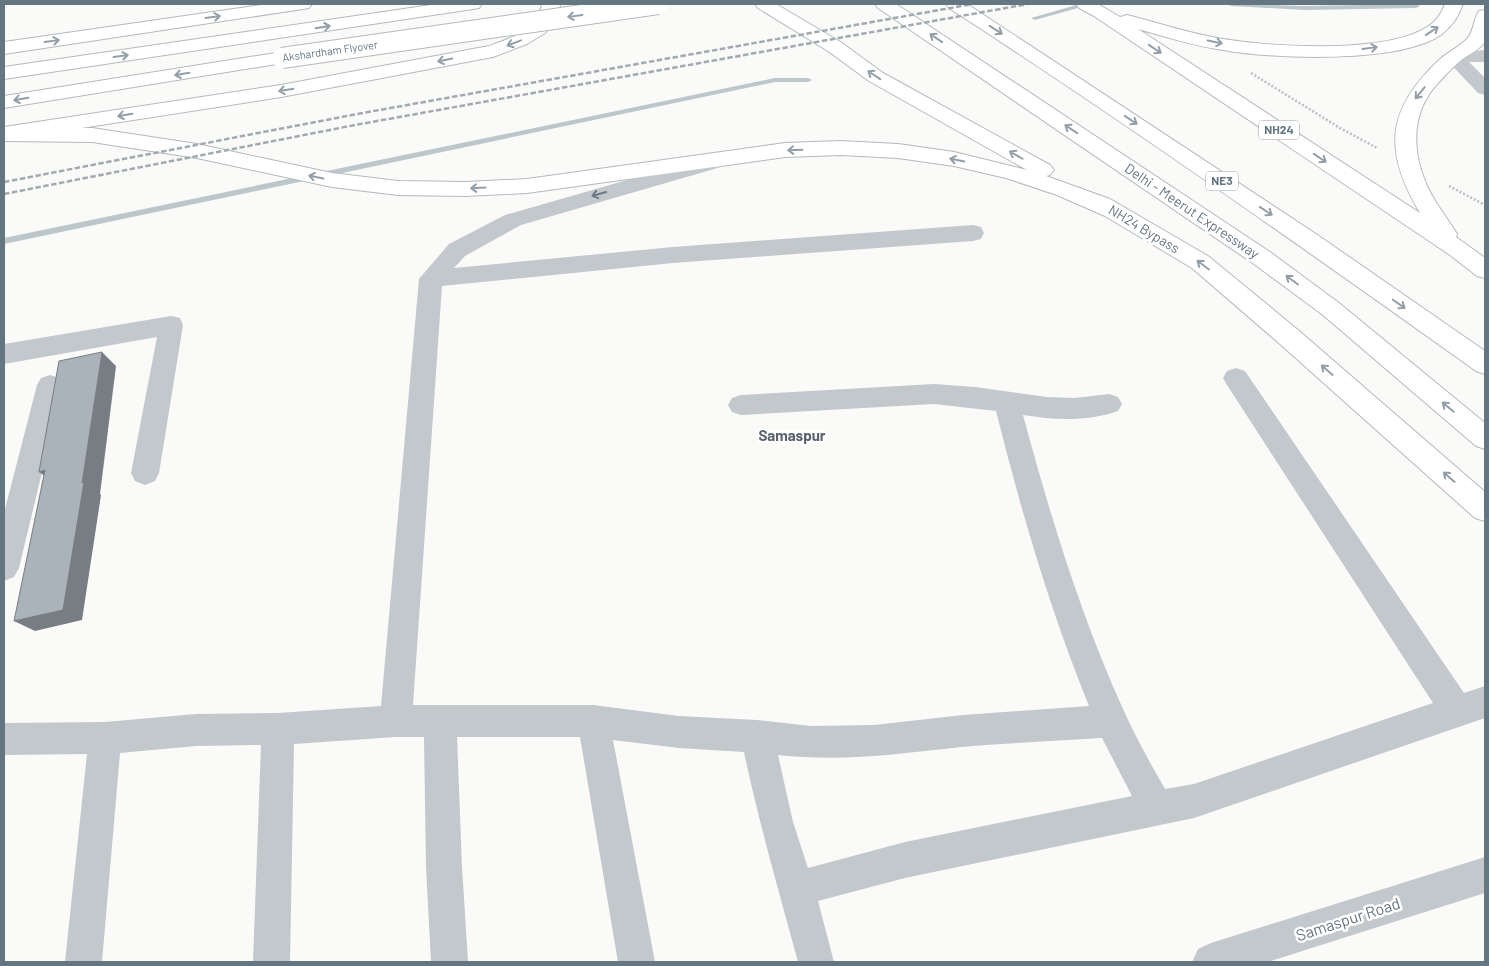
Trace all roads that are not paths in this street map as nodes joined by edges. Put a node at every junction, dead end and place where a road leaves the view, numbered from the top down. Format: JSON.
{"nodes":[{"id":1,"x":304,"y":4,"type":"edge"},
{"id":2,"x":473,"y":4,"type":"edge"},
{"id":3,"x":551,"y":4,"type":"edge"},
{"id":4,"x":658,"y":4,"type":"edge"},
{"id":5,"x":764,"y":4,"type":"edge"},
{"id":6,"x":884,"y":4,"type":"edge"},
{"id":7,"x":954,"y":4,"type":"edge"},
{"id":8,"x":1454,"y":4,"type":"edge"},
{"id":9,"x":1093,"y":8,"type":"edge"},
{"id":10,"x":1485,"y":14,"type":"edge"},
{"id":11,"x":4,"y":48,"type":"edge"},
{"id":12,"x":1485,"y":56,"type":"edge"},
{"id":13,"x":1453,"y":58,"type":"junction"},
{"id":14,"x":4,"y":73,"type":"edge"},
{"id":15,"x":1485,"y":89,"type":"edge"},
{"id":16,"x":4,"y":102,"type":"edge"},
{"id":17,"x":4,"y":134,"type":"edge"},
{"id":18,"x":730,"y":157,"type":"junction"},
{"id":19,"x":1119,"y":214,"type":"junction"},
{"id":20,"x":973,"y":233,"type":"dead end"},
{"id":21,"x":1458,"y":249,"type":"junction"},
{"id":22,"x":1485,"y":270,"type":"edge"},
{"id":23,"x":431,"y":279,"type":"junction"},
{"id":24,"x":4,"y":354,"type":"edge"},
{"id":25,"x":1485,"y":364,"type":"edge"},
{"id":26,"x":1236,"y":378,"type":"dead end"},
{"id":27,"x":50,"y":385,"type":"dead end"},
{"id":28,"x":1007,"y":403,"type":"junction"},
{"id":29,"x":1109,"y":404,"type":"dead end"},
{"id":30,"x":741,"y":405,"type":"dead end"},
{"id":31,"x":1485,"y":438,"type":"edge"},
{"id":32,"x":145,"y":473,"type":"dead end"},
{"id":33,"x":1485,"y":510,"type":"edge"},
{"id":34,"x":4,"y":568,"type":"edge"},
{"id":35,"x":1471,"y":707,"type":"edge"},
{"id":36,"x":396,"y":721,"type":"junction"},
{"id":37,"x":1111,"y":721,"type":"junction"},
{"id":38,"x":440,"y":722,"type":"junction"},
{"id":39,"x":594,"y":722,"type":"junction"},
{"id":40,"x":278,"y":729,"type":"junction"},
{"id":41,"x":757,"y":736,"type":"junction"},
{"id":42,"x":4,"y":738,"type":"edge"},
{"id":43,"x":105,"y":738,"type":"junction"},
{"id":44,"x":1156,"y":808,"type":"junction"},
{"id":45,"x":1485,"y":875,"type":"edge"},
{"id":46,"x":797,"y":889,"type":"junction"},
{"id":47,"x":83,"y":962,"type":"edge"},
{"id":48,"x":272,"y":962,"type":"edge"},
{"id":49,"x":450,"y":962,"type":"edge"},
{"id":50,"x":637,"y":962,"type":"edge"},
{"id":51,"x":816,"y":962,"type":"edge"},
{"id":52,"x":1211,"y":962,"type":"edge"}],
"edges":[{"from":11,"to":1,"type":"main road","one_way":true},
{"from":14,"to":2,"type":"main road","name":"Akshardham Flyover","one_way":true},
{"from":3,"to":17,"type":"main road","one_way":true},
{"from":4,"to":16,"type":"main road","name":"Akshardham Flyover","one_way":true,"bridge":true},
{"from":19,"to":5,"type":"main road","name":"NH24 Bypass","one_way":true},
{"from":31,"to":6,"type":"main road","name":"Delhi - Meerut Expressway","one_way":true},
{"from":7,"to":25,"type":"main road","number":"NE3","one_way":true},
{"from":9,"to":8,"type":"main road","one_way":true},
{"from":9,"to":21,"type":"main road","number":"NH24","one_way":true},
{"from":10,"to":13,"type":"main road"},
{"from":12,"to":13,"type":"street"},
{"from":13,"to":15,"type":"street"},
{"from":13,"to":21,"type":"main road","one_way":true},
{"from":18,"to":17,"type":"main road","one_way":true},
{"from":19,"to":18,"type":"main road","one_way":true},
{"from":18,"to":23,"type":"street","one_way":true},
{"from":33,"to":19,"type":"main road","name":"NH24 Bypass","one_way":true},
{"from":20,"to":23,"type":"street"},
{"from":21,"to":22,"type":"main road","number":"NH24"},
{"from":23,"to":36,"type":"street"},
{"from":24,"to":32,"type":"street"},
{"from":26,"to":35,"type":"street"},
{"from":27,"to":34,"type":"street"},
{"from":28,"to":29,"type":"street"},
{"from":28,"to":30,"type":"street"},
{"from":28,"to":37,"type":"street"},
{"from":35,"to":44,"type":"street"},
{"from":36,"to":38,"type":"street"},
{"from":36,"to":40,"type":"street"},
{"from":37,"to":41,"type":"street"},
{"from":37,"to":44,"type":"street"},
{"from":38,"to":39,"type":"street"},
{"from":38,"to":49,"type":"street"},
{"from":39,"to":41,"type":"street"},
{"from":39,"to":50,"type":"street"},
{"from":40,"to":43,"type":"street"},
{"from":40,"to":48,"type":"street"},
{"from":41,"to":46,"type":"street"},
{"from":42,"to":43,"type":"street"},
{"from":43,"to":47,"type":"street"},
{"from":44,"to":46,"type":"street"},
{"from":45,"to":52,"type":"street","name":"Samaspur Road"},
{"from":46,"to":51,"type":"street"}]}
